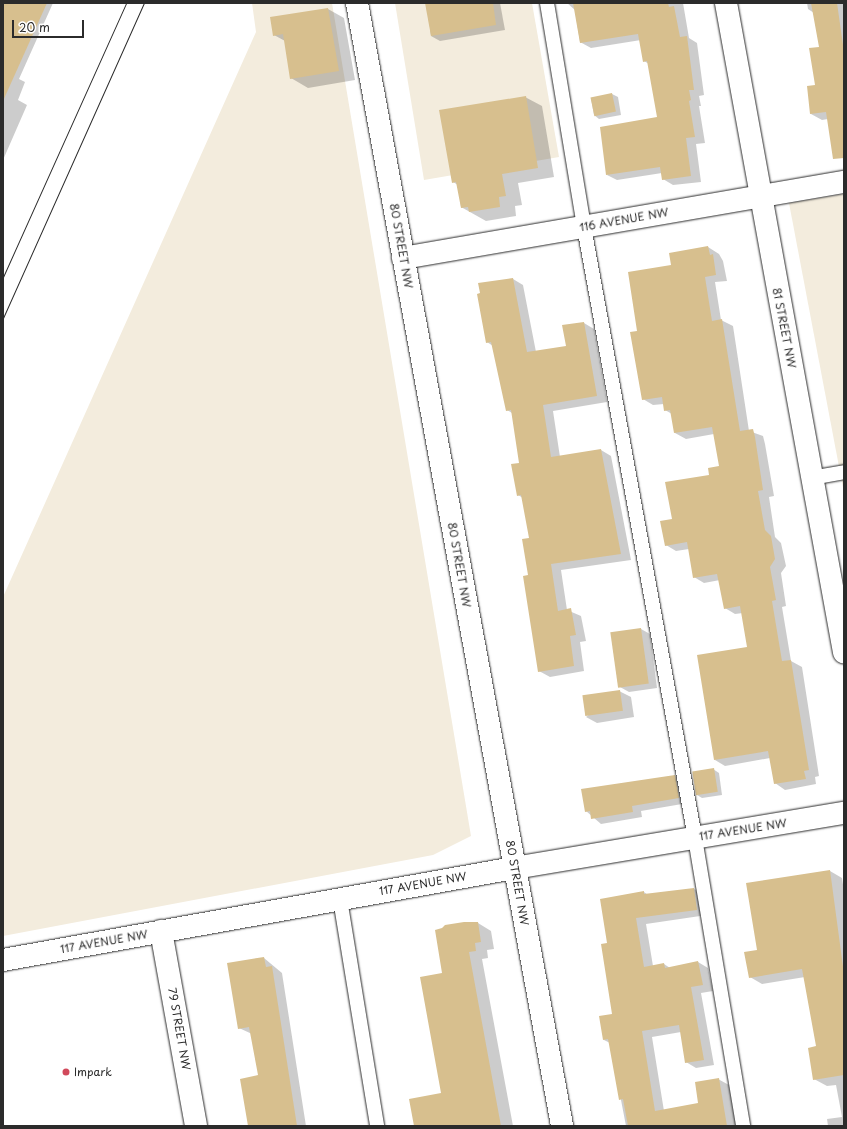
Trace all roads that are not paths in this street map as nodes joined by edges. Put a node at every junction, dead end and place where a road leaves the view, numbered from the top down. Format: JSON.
{"nodes":[{"id":1,"x":358,"y":3,"type":"edge"},
{"id":2,"x":547,"y":3,"type":"edge"},
{"id":3,"x":726,"y":3,"type":"edge"},
{"id":4,"x":844,"y":182,"type":"edge"},
{"id":5,"x":759,"y":197,"type":"junction"},
{"id":6,"x":584,"y":227,"type":"junction"},
{"id":7,"x":403,"y":258,"type":"junction"},
{"id":8,"x":844,"y":472,"type":"edge"},
{"id":9,"x":812,"y":478,"type":"junction"},
{"id":10,"x":838,"y":584,"type":"edge"},
{"id":11,"x":844,"y":652,"type":"edge"},
{"id":12,"x":844,"y":813,"type":"edge"},
{"id":13,"x":695,"y":838,"type":"junction"},
{"id":14,"x":514,"y":868,"type":"junction"},
{"id":15,"x":340,"y":900,"type":"junction"},
{"id":16,"x":161,"y":931,"type":"junction"},
{"id":17,"x":3,"y":960,"type":"edge"},
{"id":18,"x":196,"y":1126,"type":"edge"},
{"id":19,"x":377,"y":1126,"type":"edge"},
{"id":20,"x":562,"y":1126,"type":"edge"},
{"id":21,"x":743,"y":1126,"type":"edge"}],
"edges":[{"from":1,"to":7,"type":"street","name":"80 STREET NW"},
{"from":2,"to":6,"type":"lane"},
{"from":3,"to":5,"type":"street","name":"81 STREET NW"},
{"from":4,"to":5,"type":"street","name":"116 AVENUE NW"},
{"from":5,"to":6,"type":"street","name":"116 AVENUE NW"},
{"from":5,"to":9,"type":"street","name":"81 STREET NW"},
{"from":6,"to":7,"type":"street","name":"116 AVENUE NW"},
{"from":6,"to":13,"type":"lane"},
{"from":7,"to":14,"type":"street","name":"80 STREET NW"},
{"from":8,"to":9,"type":"lane"},
{"from":9,"to":10,"type":"street","name":"81 STREET NW"},
{"from":10,"to":11,"type":"street","name":"81 STREET NW"},
{"from":12,"to":13,"type":"street","name":"117 AVENUE NW"},
{"from":13,"to":14,"type":"street","name":"117 AVENUE NW"},
{"from":13,"to":21,"type":"lane"},
{"from":14,"to":15,"type":"street","name":"117 AVENUE NW"},
{"from":14,"to":20,"type":"street","name":"80 STREET NW"},
{"from":15,"to":16,"type":"street","name":"117 AVENUE NW"},
{"from":15,"to":19,"type":"lane"},
{"from":16,"to":17,"type":"street","name":"117 AVENUE NW"},
{"from":16,"to":18,"type":"street","name":"79 STREET NW"}]}
